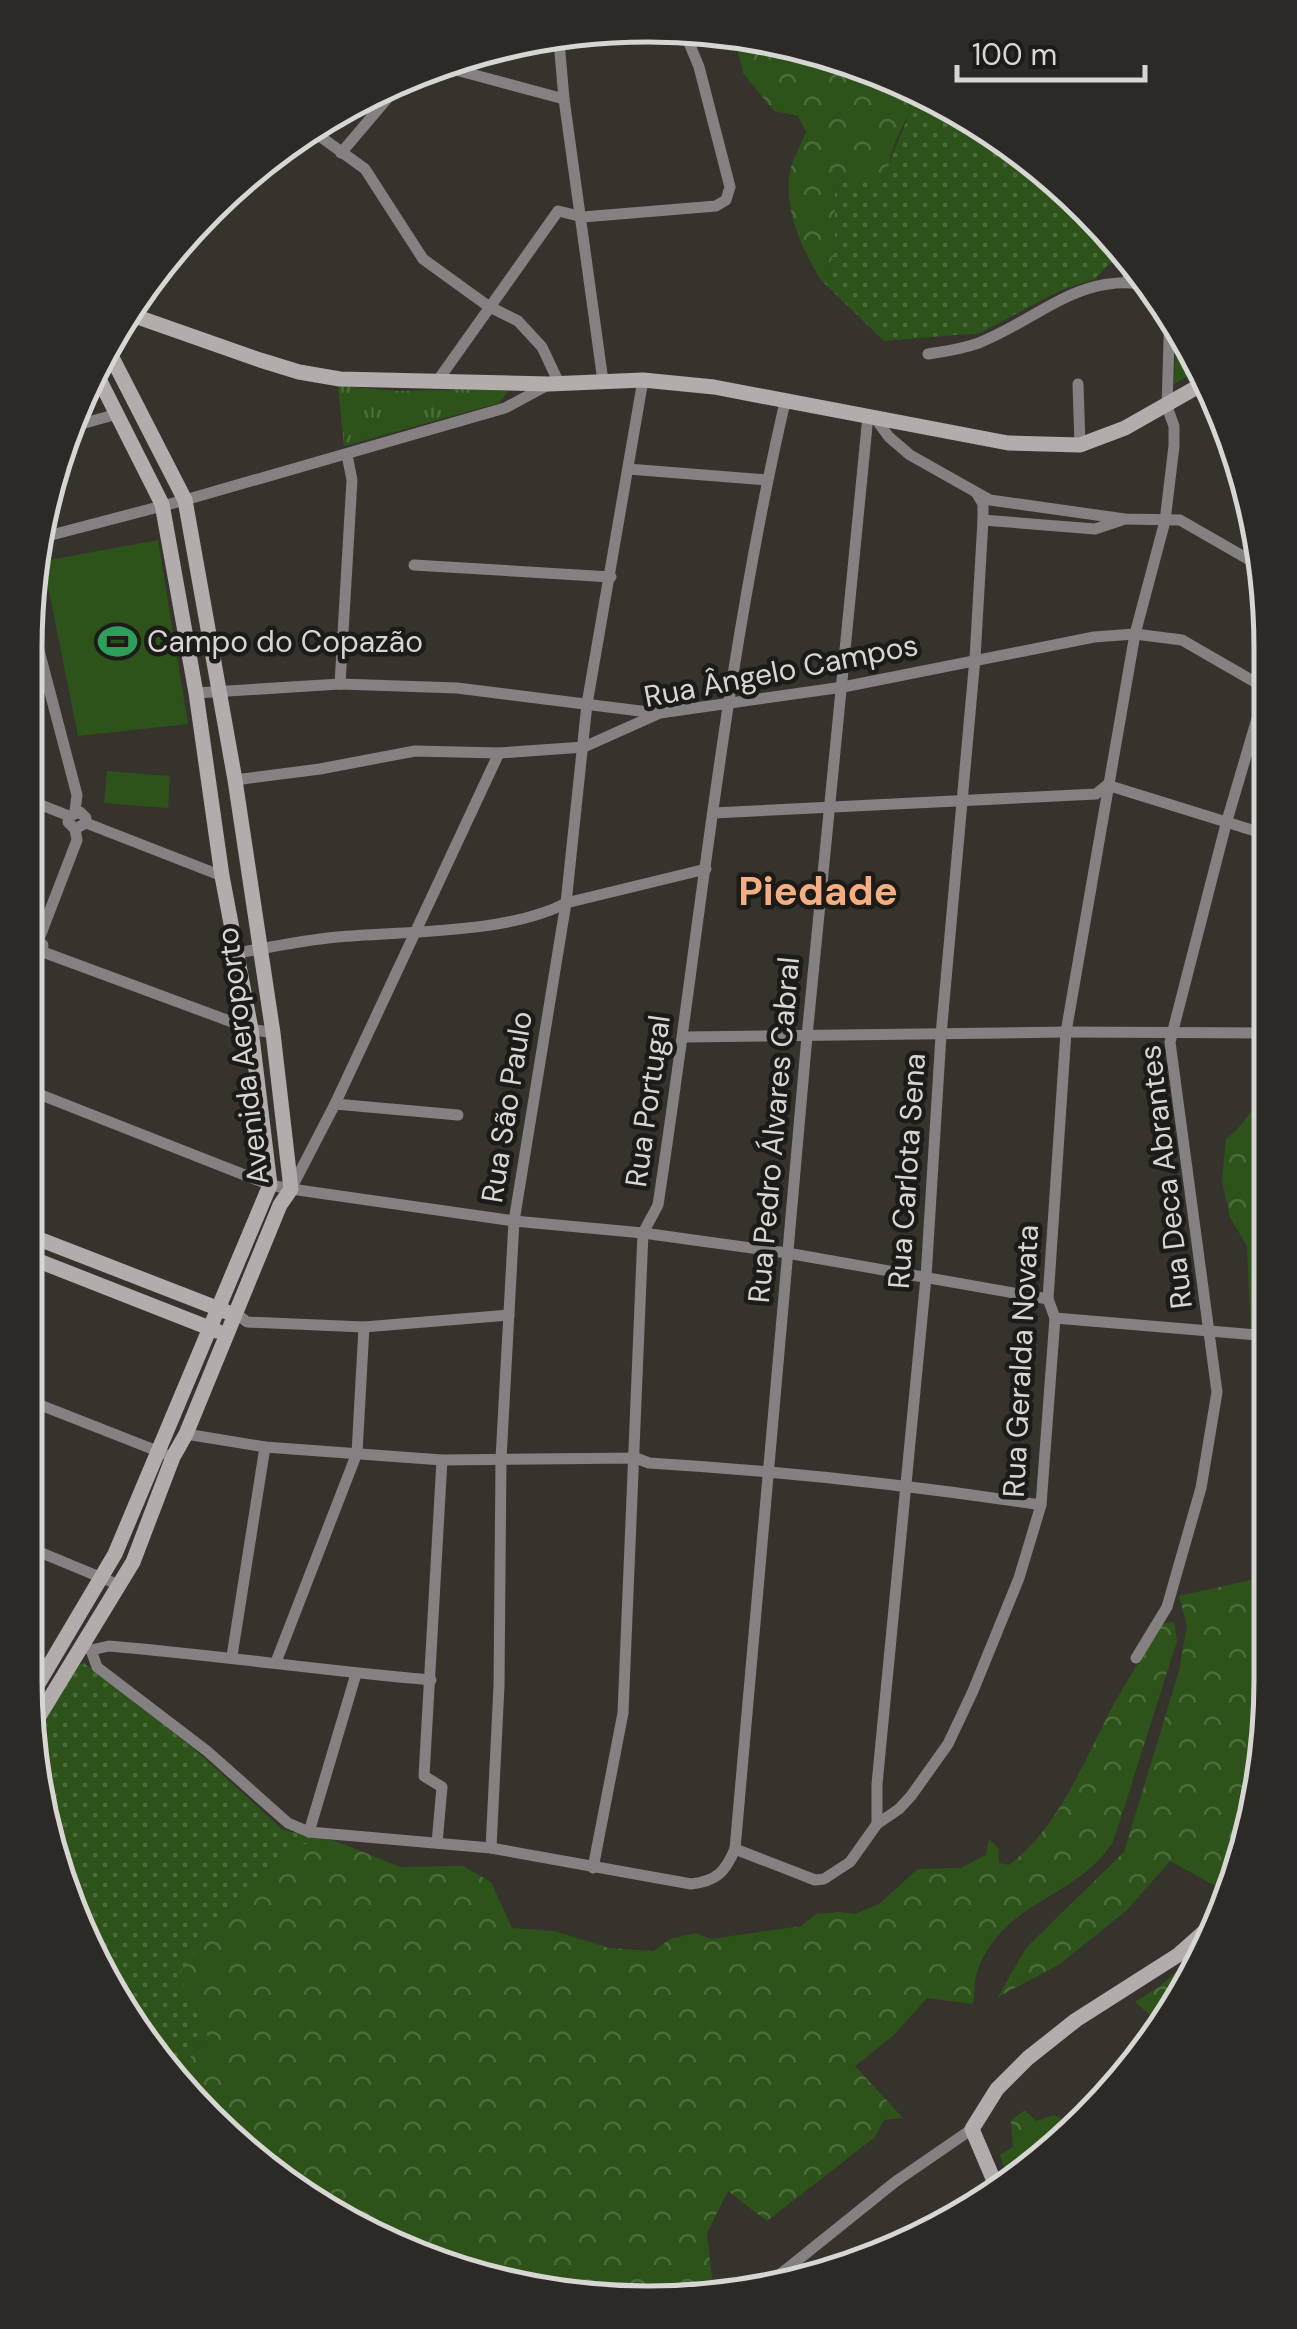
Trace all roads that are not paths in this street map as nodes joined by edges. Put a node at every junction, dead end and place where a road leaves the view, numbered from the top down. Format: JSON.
{"nodes":[{"id":1,"x":690,"y":44,"type":"edge"},
{"id":2,"x":561,"y":49,"type":"edge"},
{"id":3,"x":470,"y":70,"type":"edge"},
{"id":4,"x":564,"y":99,"type":"junction"},
{"id":5,"x":383,"y":104,"type":"edge"},
{"id":6,"x":322,"y":139,"type":"edge"},
{"id":7,"x":341,"y":153,"type":"junction"},
{"id":8,"x":582,"y":216,"type":"junction"},
{"id":9,"x":1128,"y":280,"type":"edge"},
{"id":10,"x":488,"y":306,"type":"junction"},
{"id":11,"x":141,"y":318,"type":"edge"},
{"id":12,"x":1169,"y":340,"type":"edge"},
{"id":13,"x":928,"y":354,"type":"dead end"},
{"id":14,"x":114,"y":363,"type":"edge"},
{"id":15,"x":643,"y":380,"type":"junction"},
{"id":16,"x":603,"y":381,"type":"junction"},
{"id":17,"x":436,"y":383,"type":"junction"},
{"id":18,"x":554,"y":383,"type":"junction"},
{"id":19,"x":1078,"y":384,"type":"dead end"},
{"id":20,"x":102,"y":386,"type":"edge"},
{"id":21,"x":1196,"y":390,"type":"edge"},
{"id":22,"x":785,"y":402,"type":"junction"},
{"id":23,"x":1167,"y":408,"type":"junction"},
{"id":24,"x":116,"y":414,"type":"junction"},
{"id":25,"x":871,"y":417,"type":"junction"},
{"id":26,"x":87,"y":422,"type":"edge"},
{"id":27,"x":1080,"y":446,"type":"junction"},
{"id":28,"x":346,"y":454,"type":"junction"},
{"id":29,"x":628,"y":469,"type":"junction"},
{"id":30,"x":767,"y":480,"type":"junction"},
{"id":31,"x":977,"y":494,"type":"junction"},
{"id":32,"x":185,"y":500,"type":"junction"},
{"id":33,"x":990,"y":500,"type":"junction"},
{"id":34,"x":162,"y":504,"type":"junction"},
{"id":35,"x":1125,"y":519,"type":"junction"},
{"id":36,"x":984,"y":520,"type":"junction"},
{"id":37,"x":1165,"y":522,"type":"junction"},
{"id":38,"x":53,"y":534,"type":"edge"},
{"id":39,"x":1247,"y":559,"type":"edge"},
{"id":40,"x":414,"y":564,"type":"dead end"},
{"id":41,"x":612,"y":577,"type":"junction"},
{"id":42,"x":1134,"y":634,"type":"junction"},
{"id":43,"x":975,"y":658,"type":"junction"},
{"id":44,"x":43,"y":665,"type":"edge"},
{"id":45,"x":1254,"y":681,"type":"edge"},
{"id":46,"x":340,"y":684,"type":"junction"},
{"id":47,"x":843,"y":687,"type":"junction"},
{"id":48,"x":219,"y":691,"type":"junction"},
{"id":49,"x":196,"y":693,"type":"junction"},
{"id":50,"x":588,"y":704,"type":"junction"},
{"id":51,"x":727,"y":704,"type":"junction"},
{"id":52,"x":660,"y":713,"type":"junction"},
{"id":53,"x":1254,"y":731,"type":"edge"},
{"id":54,"x":584,"y":747,"type":"junction"},
{"id":55,"x":500,"y":753,"type":"junction"},
{"id":56,"x":235,"y":780,"type":"junction"},
{"id":57,"x":1107,"y":785,"type":"junction"},
{"id":58,"x":962,"y":802,"type":"junction"},
{"id":59,"x":43,"y":805,"type":"edge"},
{"id":60,"x":831,"y":806,"type":"junction"},
{"id":61,"x":714,"y":813,"type":"junction"},
{"id":62,"x":72,"y":814,"type":"junction"},
{"id":63,"x":1226,"y":824,"type":"junction"},
{"id":64,"x":80,"y":826,"type":"junction"},
{"id":65,"x":1254,"y":831,"type":"edge"},
{"id":66,"x":706,"y":870,"type":"junction"},
{"id":67,"x":222,"y":876,"type":"junction"},
{"id":68,"x":566,"y":903,"type":"junction"},
{"id":69,"x":43,"y":924,"type":"edge"},
{"id":70,"x":414,"y":933,"type":"junction"},
{"id":71,"x":260,"y":949,"type":"junction"},
{"id":72,"x":238,"y":952,"type":"junction"},
{"id":73,"x":43,"y":953,"type":"edge"},
{"id":74,"x":251,"y":1029,"type":"junction"},
{"id":75,"x":1172,"y":1031,"type":"junction"},
{"id":76,"x":273,"y":1032,"type":"junction"},
{"id":77,"x":1066,"y":1032,"type":"junction"},
{"id":78,"x":1254,"y":1033,"type":"edge"},
{"id":79,"x":941,"y":1035,"type":"junction"},
{"id":80,"x":807,"y":1036,"type":"junction"},
{"id":81,"x":684,"y":1037,"type":"junction"},
{"id":82,"x":43,"y":1096,"type":"edge"},
{"id":83,"x":335,"y":1104,"type":"junction"},
{"id":84,"x":458,"y":1115,"type":"dead end"},
{"id":85,"x":270,"y":1185,"type":"junction"},
{"id":86,"x":291,"y":1189,"type":"junction"},
{"id":87,"x":514,"y":1222,"type":"junction"},
{"id":88,"x":643,"y":1233,"type":"junction"},
{"id":89,"x":43,"y":1241,"type":"edge"},
{"id":90,"x":787,"y":1253,"type":"junction"},
{"id":91,"x":43,"y":1263,"type":"edge"},
{"id":92,"x":926,"y":1277,"type":"junction"},
{"id":93,"x":1048,"y":1299,"type":"junction"},
{"id":94,"x":217,"y":1310,"type":"junction"},
{"id":95,"x":509,"y":1315,"type":"junction"},
{"id":96,"x":242,"y":1318,"type":"junction"},
{"id":97,"x":1055,"y":1318,"type":"junction"},
{"id":98,"x":364,"y":1327,"type":"junction"},
{"id":99,"x":209,"y":1329,"type":"junction"},
{"id":100,"x":1209,"y":1333,"type":"junction"},
{"id":101,"x":227,"y":1335,"type":"junction"},
{"id":102,"x":1254,"y":1335,"type":"edge"},
{"id":103,"x":43,"y":1406,"type":"edge"},
{"id":104,"x":186,"y":1434,"type":"junction"},
{"id":105,"x":265,"y":1447,"type":"junction"},
{"id":106,"x":157,"y":1450,"type":"junction"},
{"id":107,"x":357,"y":1454,"type":"junction"},
{"id":108,"x":173,"y":1457,"type":"junction"},
{"id":109,"x":636,"y":1458,"type":"junction"},
{"id":110,"x":501,"y":1459,"type":"junction"},
{"id":111,"x":442,"y":1460,"type":"junction"},
{"id":112,"x":770,"y":1470,"type":"junction"},
{"id":113,"x":904,"y":1484,"type":"junction"},
{"id":114,"x":1041,"y":1505,"type":"junction"},
{"id":115,"x":43,"y":1553,"type":"edge"},
{"id":116,"x":102,"y":1578,"type":"junction"},
{"id":117,"x":120,"y":1585,"type":"junction"},
{"id":118,"x":87,"y":1647,"type":"junction"},
{"id":119,"x":232,"y":1656,"type":"junction"},
{"id":120,"x":1136,"y":1658,"type":"dead end"},
{"id":121,"x":276,"y":1662,"type":"junction"},
{"id":122,"x":356,"y":1674,"type":"junction"},
{"id":123,"x":432,"y":1680,"type":"junction"},
{"id":124,"x":43,"y":1681,"type":"edge"},
{"id":125,"x":43,"y":1688,"type":"edge"},
{"id":126,"x":877,"y":1824,"type":"junction"},
{"id":127,"x":309,"y":1832,"type":"junction"},
{"id":128,"x":437,"y":1843,"type":"junction"},
{"id":129,"x":490,"y":1848,"type":"junction"},
{"id":130,"x":735,"y":1848,"type":"junction"},
{"id":131,"x":593,"y":1868,"type":"junction"},
{"id":132,"x":1197,"y":1938,"type":"edge"},
{"id":133,"x":972,"y":2129,"type":"junction"},
{"id":134,"x":993,"y":2178,"type":"edge"},
{"id":135,"x":784,"y":2271,"type":"edge"}],
"edges":[{"from":1,"to":8,"type":"street"},
{"from":2,"to":4,"type":"street"},
{"from":3,"to":4,"type":"street"},
{"from":4,"to":8,"type":"street"},
{"from":5,"to":7,"type":"street"},
{"from":6,"to":7,"type":"street"},
{"from":7,"to":10,"type":"street"},
{"from":8,"to":10,"type":"street"},
{"from":8,"to":16,"type":"street"},
{"from":9,"to":13,"type":"street"},
{"from":10,"to":17,"type":"street"},
{"from":10,"to":18,"type":"street"},
{"from":11,"to":17,"type":"street"},
{"from":12,"to":23,"type":"street","name":"Rua Geralda Novata"},
{"from":14,"to":32,"type":"street","name":"Avenida Aeroporto"},
{"from":15,"to":16,"type":"street"},
{"from":15,"to":22,"type":"street"},
{"from":15,"to":29,"type":"street","name":"Rua São Paulo"},
{"from":16,"to":18,"type":"street"},
{"from":17,"to":18,"type":"street"},
{"from":18,"to":28,"type":"street"},
{"from":19,"to":27,"type":"street"},
{"from":20,"to":24,"type":"street","name":"Avenida Aeroporto"},
{"from":21,"to":23,"type":"street"},
{"from":22,"to":25,"type":"street"},
{"from":22,"to":30,"type":"street","name":"Rua Portugal"},
{"from":23,"to":27,"type":"street"},
{"from":23,"to":37,"type":"street","name":"Rua Geralda Novata"},
{"from":24,"to":26,"type":"street"},
{"from":24,"to":34,"type":"street","name":"Avenida Aeroporto"},
{"from":25,"to":27,"type":"street"},
{"from":25,"to":31,"type":"street"},
{"from":25,"to":47,"type":"street","name":"Rua Pedro Álvares Cabral"},
{"from":28,"to":32,"type":"street"},
{"from":28,"to":46,"type":"street"},
{"from":29,"to":30,"type":"street"},
{"from":29,"to":41,"type":"street","name":"Rua São Paulo"},
{"from":30,"to":51,"type":"street","name":"Rua Portugal"},
{"from":31,"to":33,"type":"street"},
{"from":31,"to":36,"type":"street"},
{"from":32,"to":34,"type":"street"},
{"from":32,"to":48,"type":"street","name":"Avenida Aeroporto"},
{"from":33,"to":35,"type":"street"},
{"from":33,"to":36,"type":"street"},
{"from":34,"to":38,"type":"street"},
{"from":34,"to":49,"type":"street","name":"Avenida Aeroporto"},
{"from":35,"to":36,"type":"street"},
{"from":35,"to":37,"type":"street"},
{"from":36,"to":43,"type":"street","name":"Rua Carlota Sena"},
{"from":37,"to":39,"type":"street"},
{"from":37,"to":42,"type":"street","name":"Rua Geralda Novata"},
{"from":40,"to":41,"type":"street"},
{"from":41,"to":50,"type":"street","name":"Rua São Paulo"},
{"from":42,"to":43,"type":"street","name":"Rua Ângelo Campos"},
{"from":42,"to":45,"type":"street","name":"Rua Ângelo Campos"},
{"from":42,"to":57,"type":"street","name":"Rua Geralda Novata"},
{"from":43,"to":47,"type":"street","name":"Rua Ângelo Campos"},
{"from":43,"to":58,"type":"street","name":"Rua Carlota Sena"},
{"from":44,"to":62,"type":"street"},
{"from":46,"to":48,"type":"street"},
{"from":46,"to":50,"type":"street"},
{"from":47,"to":51,"type":"street","name":"Rua Ângelo Campos"},
{"from":47,"to":60,"type":"street","name":"Rua Pedro Álvares Cabral"},
{"from":48,"to":49,"type":"street"},
{"from":48,"to":56,"type":"street","name":"Avenida Aeroporto"},
{"from":49,"to":67,"type":"street","name":"Avenida Aeroporto"},
{"from":50,"to":52,"type":"street"},
{"from":50,"to":54,"type":"street","name":"Rua São Paulo"},
{"from":51,"to":52,"type":"street","name":"Rua Ângelo Campos"},
{"from":51,"to":61,"type":"street","name":"Rua Portugal"},
{"from":52,"to":54,"type":"street","name":"Rua Ângelo Campos"},
{"from":53,"to":63,"type":"street","name":"Rua Deca Abrantes"},
{"from":54,"to":55,"type":"street","name":"Rua Ângelo Campos"},
{"from":54,"to":68,"type":"street","name":"Rua São Paulo"},
{"from":55,"to":56,"type":"street","name":"Rua Ângelo Campos"},
{"from":55,"to":70,"type":"street"},
{"from":56,"to":71,"type":"street","name":"Avenida Aeroporto"},
{"from":57,"to":58,"type":"street"},
{"from":57,"to":63,"type":"street"},
{"from":57,"to":77,"type":"street","name":"Rua Geralda Novata"},
{"from":58,"to":60,"type":"street"},
{"from":58,"to":79,"type":"street","name":"Rua Carlota Sena"},
{"from":59,"to":62,"type":"street"},
{"from":60,"to":61,"type":"street"},
{"from":60,"to":80,"type":"street","name":"Rua Pedro Álvares Cabral"},
{"from":61,"to":66,"type":"street","name":"Rua Portugal"},
{"from":62,"to":64,"type":"street"},
{"from":63,"to":65,"type":"street"},
{"from":63,"to":75,"type":"street","name":"Rua Deca Abrantes"},
{"from":64,"to":67,"type":"street"},
{"from":64,"to":69,"type":"street"},
{"from":66,"to":68,"type":"street"},
{"from":66,"to":81,"type":"street","name":"Rua Portugal"},
{"from":67,"to":72,"type":"street","name":"Avenida Aeroporto"},
{"from":68,"to":70,"type":"street"},
{"from":68,"to":87,"type":"street","name":"Rua São Paulo"},
{"from":70,"to":71,"type":"street"},
{"from":70,"to":83,"type":"street"},
{"from":71,"to":72,"type":"street"},
{"from":71,"to":76,"type":"street","name":"Avenida Aeroporto"},
{"from":72,"to":74,"type":"street","name":"Avenida Aeroporto"},
{"from":73,"to":74,"type":"street"},
{"from":74,"to":76,"type":"street"},
{"from":74,"to":85,"type":"street","name":"Avenida Aeroporto"},
{"from":75,"to":77,"type":"street"},
{"from":75,"to":78,"type":"street"},
{"from":75,"to":100,"type":"street","name":"Rua Deca Abrantes"},
{"from":76,"to":86,"type":"street","name":"Avenida Aeroporto"},
{"from":77,"to":79,"type":"street"},
{"from":77,"to":93,"type":"street","name":"Rua Geralda Novata"},
{"from":79,"to":80,"type":"street"},
{"from":79,"to":92,"type":"street","name":"Rua Carlota Sena"},
{"from":80,"to":81,"type":"street"},
{"from":80,"to":90,"type":"street","name":"Rua Pedro Álvares Cabral"},
{"from":81,"to":88,"type":"street","name":"Rua Portugal"},
{"from":82,"to":85,"type":"street"},
{"from":83,"to":84,"type":"street"},
{"from":83,"to":86,"type":"street"},
{"from":85,"to":86,"type":"street"},
{"from":85,"to":94,"type":"street","name":"Avenida Aeroporto"},
{"from":86,"to":87,"type":"street"},
{"from":86,"to":96,"type":"street","name":"Avenida Aeroporto"},
{"from":87,"to":88,"type":"street"},
{"from":87,"to":95,"type":"street","name":"Rua São Paulo"},
{"from":88,"to":90,"type":"street"},
{"from":88,"to":109,"type":"street","name":"Rua Portugal"},
{"from":89,"to":94,"type":"street"},
{"from":90,"to":92,"type":"street"},
{"from":90,"to":112,"type":"street","name":"Rua Pedro Álvares Cabral"},
{"from":91,"to":99,"type":"street"},
{"from":92,"to":93,"type":"street"},
{"from":92,"to":113,"type":"street","name":"Rua Carlota Sena"},
{"from":93,"to":97,"type":"street","name":"Rua Geralda Novata"},
{"from":94,"to":96,"type":"street"},
{"from":94,"to":99,"type":"street","name":"Avenida Aeroporto"},
{"from":95,"to":98,"type":"street"},
{"from":95,"to":110,"type":"street","name":"Rua São Paulo"},
{"from":96,"to":98,"type":"street"},
{"from":96,"to":101,"type":"street","name":"Avenida Aeroporto"},
{"from":97,"to":100,"type":"street"},
{"from":97,"to":114,"type":"street","name":"Rua Geralda Novata"},
{"from":98,"to":107,"type":"street"},
{"from":99,"to":101,"type":"street"},
{"from":99,"to":106,"type":"street","name":"Avenida Aeroporto"},
{"from":100,"to":102,"type":"street"},
{"from":100,"to":120,"type":"street","name":"Rua Deca Abrantes"},
{"from":101,"to":104,"type":"street","name":"Avenida Aeroporto"},
{"from":103,"to":106,"type":"street"},
{"from":104,"to":105,"type":"street"},
{"from":104,"to":108,"type":"street","name":"Avenida Aeroporto"},
{"from":105,"to":107,"type":"street"},
{"from":105,"to":119,"type":"street"},
{"from":106,"to":108,"type":"street"},
{"from":106,"to":116,"type":"street","name":"Avenida Aeroporto"},
{"from":107,"to":111,"type":"street"},
{"from":107,"to":121,"type":"street"},
{"from":108,"to":117,"type":"street","name":"Avenida Aeroporto"},
{"from":109,"to":110,"type":"street"},
{"from":109,"to":112,"type":"street"},
{"from":109,"to":131,"type":"street","name":"Rua Portugal"},
{"from":110,"to":111,"type":"street"},
{"from":110,"to":129,"type":"street","name":"Rua São Paulo"},
{"from":111,"to":123,"type":"street"},
{"from":112,"to":113,"type":"street"},
{"from":112,"to":130,"type":"street","name":"Rua Pedro Álvares Cabral"},
{"from":113,"to":114,"type":"street"},
{"from":113,"to":126,"type":"street","name":"Rua Carlota Sena"},
{"from":114,"to":126,"type":"street","name":"Rua Geralda Novata"},
{"from":115,"to":116,"type":"street"},
{"from":116,"to":117,"type":"street"},
{"from":116,"to":124,"type":"street","name":"Avenida Aeroporto"},
{"from":117,"to":118,"type":"street","name":"Avenida Aeroporto"},
{"from":118,"to":119,"type":"street"},
{"from":118,"to":125,"type":"street","name":"Avenida Aeroporto"},
{"from":118,"to":127,"type":"street"},
{"from":119,"to":121,"type":"street"},
{"from":121,"to":122,"type":"street"},
{"from":122,"to":123,"type":"street"},
{"from":122,"to":127,"type":"street"},
{"from":123,"to":128,"type":"street"},
{"from":126,"to":130,"type":"street","name":"Rua Geralda Novata"},
{"from":127,"to":128,"type":"street"},
{"from":128,"to":129,"type":"street"},
{"from":129,"to":131,"type":"street"},
{"from":130,"to":131,"type":"street"},
{"from":132,"to":133,"type":"street"},
{"from":133,"to":134,"type":"street"},
{"from":133,"to":135,"type":"street"}]}
